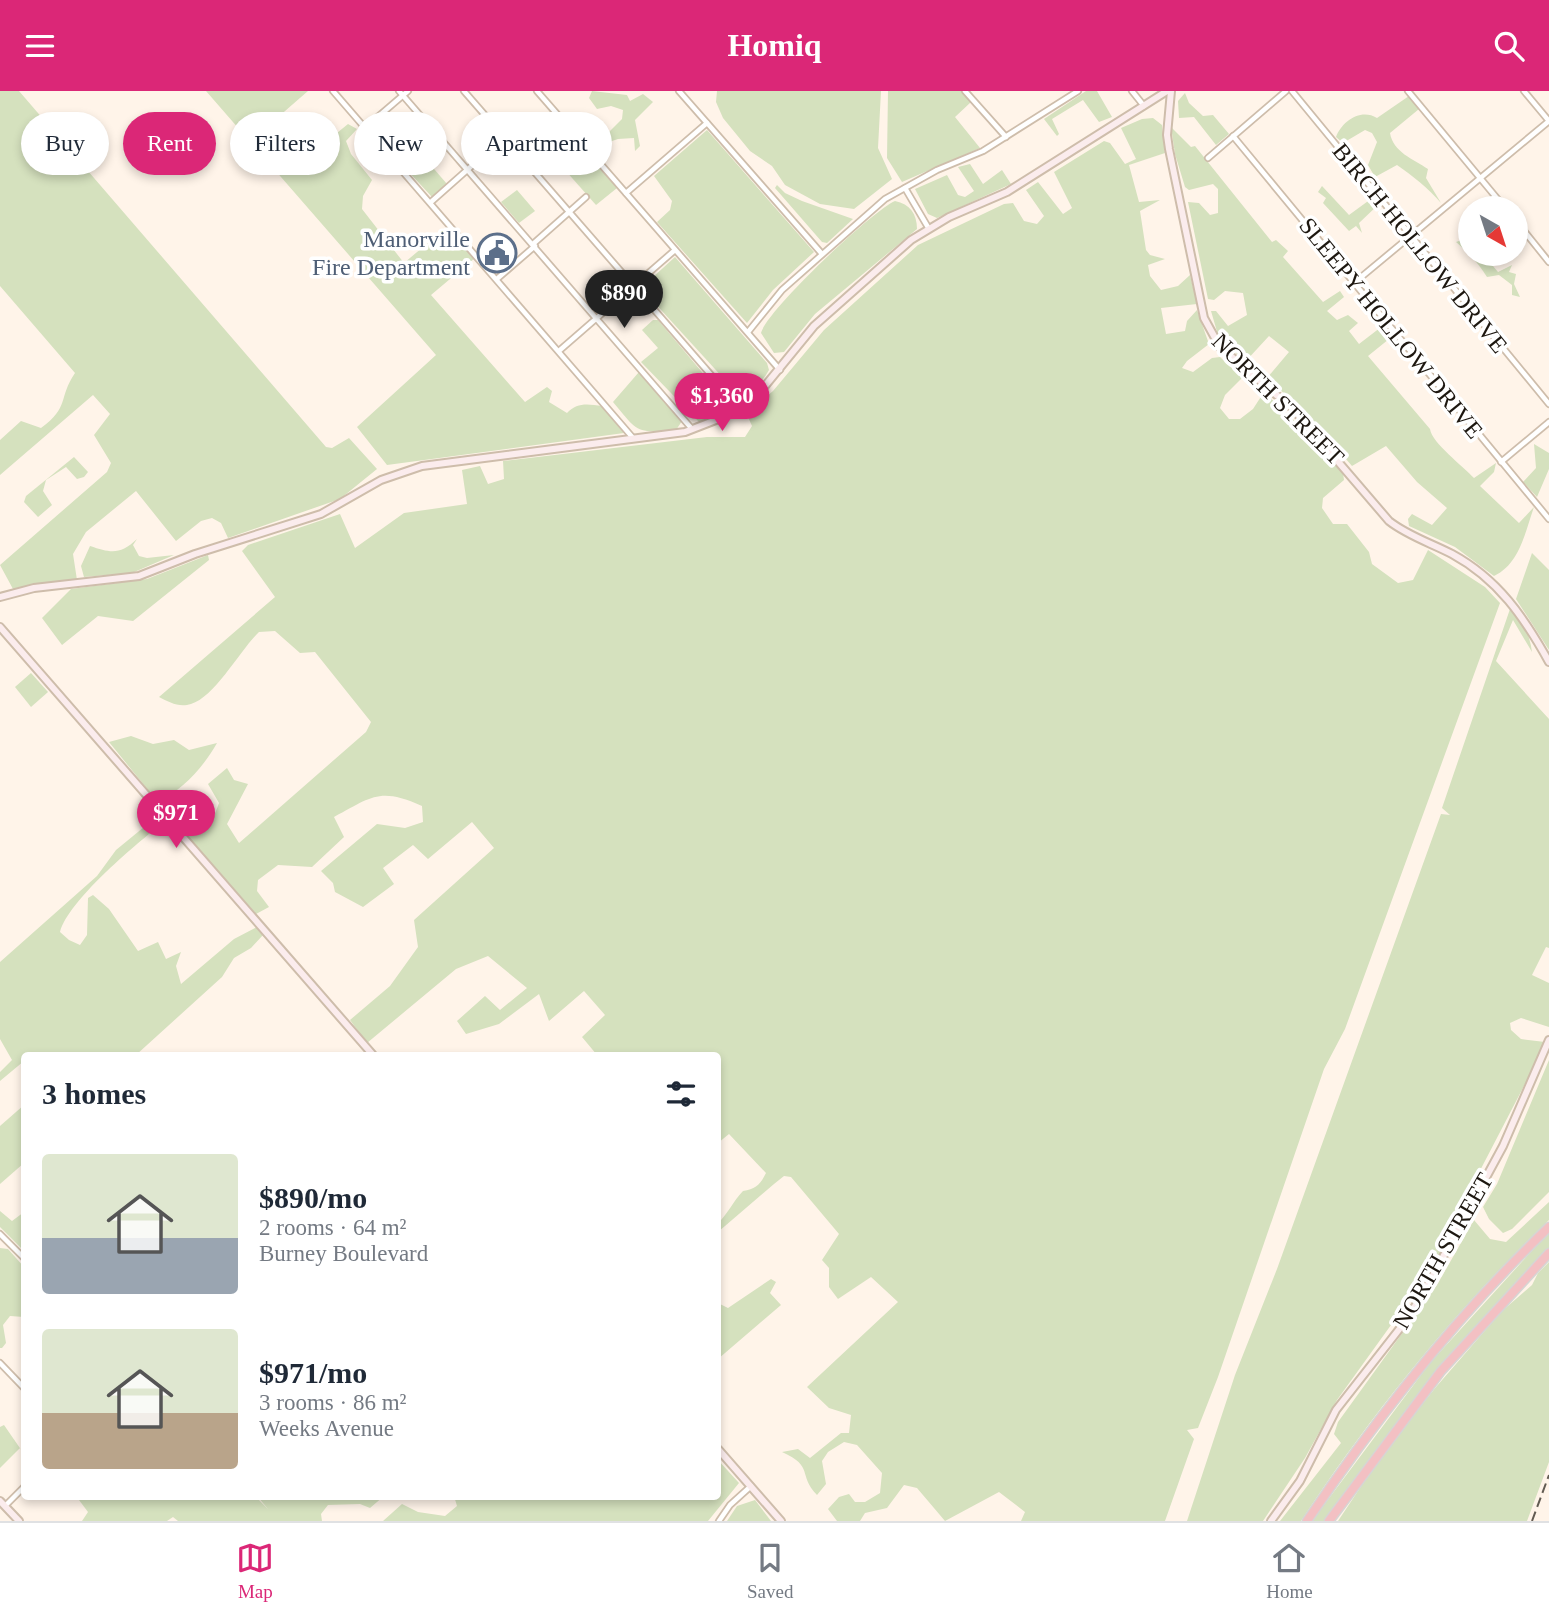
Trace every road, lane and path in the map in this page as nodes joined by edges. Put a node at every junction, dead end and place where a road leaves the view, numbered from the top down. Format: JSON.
{"nodes":[{"id":1,"x":333,"y":91,"type":"edge"},
{"id":2,"x":464,"y":91,"type":"edge"},
{"id":3,"x":537,"y":91,"type":"edge"},
{"id":4,"x":680,"y":91,"type":"edge"},
{"id":5,"x":965,"y":91,"type":"edge"},
{"id":6,"x":1078,"y":91,"type":"edge"},
{"id":7,"x":1132,"y":91,"type":"edge"},
{"id":8,"x":1169,"y":91,"type":"edge"},
{"id":9,"x":1286,"y":91,"type":"edge"},
{"id":10,"x":1292,"y":91,"type":"edge"},
{"id":11,"x":1408,"y":91,"type":"edge"},
{"id":12,"x":1524,"y":91,"type":"edge"},
{"id":13,"x":404,"y":92,"type":"edge"},
{"id":14,"x":1147,"y":104,"type":"junction"},
{"id":15,"x":383,"y":112,"type":"edge"},
{"id":16,"x":482,"y":112,"type":"edge"},
{"id":17,"x":1168,"y":112,"type":"junction"},
{"id":18,"x":354,"y":115,"type":"edge"},
{"id":19,"x":1549,"y":121,"type":"edge"},
{"id":20,"x":708,"y":123,"type":"junction"},
{"id":21,"x":1233,"y":136,"type":"junction"},
{"id":22,"x":1006,"y":137,"type":"junction"},
{"id":23,"x":1208,"y":158,"type":"dead end"},
{"id":24,"x":461,"y":161,"type":"edge"},
{"id":25,"x":407,"y":175,"type":"edge"},
{"id":26,"x":462,"y":175,"type":"edge"},
{"id":27,"x":472,"y":175,"type":"edge"},
{"id":28,"x":537,"y":175,"type":"edge"},
{"id":29,"x":1480,"y":178,"type":"junction"},
{"id":30,"x":905,"y":188,"type":"junction"},
{"id":31,"x":626,"y":193,"type":"junction"},
{"id":32,"x":1495,"y":196,"type":"edge"},
{"id":33,"x":586,"y":197,"type":"dead end"},
{"id":34,"x":431,"y":202,"type":"junction"},
{"id":35,"x":569,"y":212,"type":"junction"},
{"id":36,"x":929,"y":229,"type":"junction"},
{"id":37,"x":1410,"y":235,"type":"junction"},
{"id":38,"x":1528,"y":236,"type":"edge"},
{"id":39,"x":534,"y":245,"type":"junction"},
{"id":40,"x":675,"y":250,"type":"junction"},
{"id":41,"x":822,"y":254,"type":"junction"},
{"id":42,"x":1549,"y":262,"type":"edge"},
{"id":43,"x":498,"y":278,"type":"junction"},
{"id":44,"x":1354,"y":283,"type":"junction"},
{"id":45,"x":633,"y":286,"type":"junction"},
{"id":46,"x":596,"y":317,"type":"junction"},
{"id":47,"x":748,"y":333,"type":"junction"},
{"id":48,"x":560,"y":350,"type":"junction"},
{"id":49,"x":780,"y":370,"type":"junction"},
{"id":50,"x":1549,"y":404,"type":"edge"},
{"id":51,"x":739,"y":407,"type":"junction"},
{"id":52,"x":1549,"y":422,"type":"edge"},
{"id":53,"x":693,"y":431,"type":"junction"},
{"id":54,"x":633,"y":438,"type":"junction"},
{"id":55,"x":1501,"y":462,"type":"junction"},
{"id":56,"x":1549,"y":519,"type":"edge"},
{"id":57,"x":0,"y":597,"type":"edge"},
{"id":58,"x":0,"y":627,"type":"edge"},
{"id":59,"x":1549,"y":662,"type":"edge"},
{"id":60,"x":1549,"y":1040,"type":"edge"},
{"id":61,"x":370,"y":1052,"type":"edge"},
{"id":62,"x":1549,"y":1227,"type":"edge"},
{"id":63,"x":0,"y":1234,"type":"edge"},
{"id":64,"x":1549,"y":1253,"type":"edge"},
{"id":65,"x":21,"y":1255,"type":"edge"},
{"id":66,"x":0,"y":1363,"type":"edge"},
{"id":67,"x":21,"y":1385,"type":"edge"},
{"id":68,"x":721,"y":1452,"type":"edge"},
{"id":69,"x":751,"y":1486,"type":"junction"},
{"id":70,"x":21,"y":1489,"type":"edge"},
{"id":71,"x":2,"y":1504,"type":"edge"},
{"id":72,"x":19,"y":1521,"type":"edge"},
{"id":73,"x":719,"y":1521,"type":"edge"},
{"id":74,"x":781,"y":1521,"type":"edge"},
{"id":75,"x":1271,"y":1521,"type":"edge"},
{"id":76,"x":1307,"y":1521,"type":"edge"},
{"id":77,"x":1329,"y":1521,"type":"edge"}],
"edges":[{"from":1,"to":18,"type":"street"},
{"from":2,"to":16,"type":"street"},
{"from":3,"to":31,"type":"street"},
{"from":4,"to":20,"type":"street"},
{"from":5,"to":22,"type":"street"},
{"from":6,"to":22,"type":"street"},
{"from":7,"to":14,"type":"street"},
{"from":8,"to":14,"type":"street"},
{"from":8,"to":17,"type":"street","name":"NORTH STREET"},
{"from":9,"to":21,"type":"street"},
{"from":10,"to":37,"type":"street","name":"BIRCH HOLLOW DRIVE"},
{"from":11,"to":29,"type":"street"},
{"from":12,"to":19,"type":"street"},
{"from":13,"to":15,"type":"street"},
{"from":13,"to":24,"type":"street"},
{"from":14,"to":17,"type":"street"},
{"from":14,"to":36,"type":"street"},
{"from":17,"to":59,"type":"street","name":"NORTH STREET"},
{"from":19,"to":29,"type":"street"},
{"from":20,"to":31,"type":"street"},
{"from":20,"to":41,"type":"street"},
{"from":21,"to":23,"type":"street"},
{"from":21,"to":44,"type":"street","name":"SLEEPY HOLLOW DRIVE"},
{"from":22,"to":30,"type":"street"},
{"from":25,"to":34,"type":"street"},
{"from":26,"to":34,"type":"street"},
{"from":27,"to":39,"type":"street"},
{"from":28,"to":35,"type":"street"},
{"from":29,"to":32,"type":"street"},
{"from":29,"to":37,"type":"street"},
{"from":30,"to":36,"type":"street"},
{"from":30,"to":41,"type":"street"},
{"from":31,"to":40,"type":"street"},
{"from":33,"to":35,"type":"street"},
{"from":34,"to":43,"type":"street"},
{"from":35,"to":39,"type":"street"},
{"from":35,"to":45,"type":"street"},
{"from":36,"to":49,"type":"street"},
{"from":37,"to":44,"type":"street"},
{"from":37,"to":50,"type":"street","name":"BIRCH HOLLOW DRIVE"},
{"from":38,"to":42,"type":"street"},
{"from":39,"to":43,"type":"street"},
{"from":39,"to":46,"type":"street"},
{"from":40,"to":45,"type":"street"},
{"from":40,"to":47,"type":"street"},
{"from":41,"to":47,"type":"street"},
{"from":43,"to":48,"type":"street"},
{"from":44,"to":55,"type":"street","name":"SLEEPY HOLLOW DRIVE"},
{"from":45,"to":46,"type":"street"},
{"from":45,"to":51,"type":"street"},
{"from":46,"to":48,"type":"street"},
{"from":46,"to":53,"type":"street"},
{"from":47,"to":49,"type":"street"},
{"from":48,"to":54,"type":"street"},
{"from":49,"to":51,"type":"street"},
{"from":51,"to":53,"type":"street"},
{"from":52,"to":55,"type":"street"},
{"from":53,"to":54,"type":"street"},
{"from":54,"to":57,"type":"street"},
{"from":55,"to":56,"type":"street","name":"SLEEPY HOLLOW DRIVE"},
{"from":58,"to":61,"type":"street"},
{"from":60,"to":75,"type":"street","name":"NORTH STREET"},
{"from":62,"to":76,"type":"highway"},
{"from":63,"to":65,"type":"street"},
{"from":64,"to":77,"type":"highway"},
{"from":66,"to":67,"type":"street"},
{"from":68,"to":69,"type":"street"},
{"from":69,"to":73,"type":"street"},
{"from":69,"to":74,"type":"street"},
{"from":70,"to":71,"type":"street"},
{"from":71,"to":72,"type":"street"}]}
